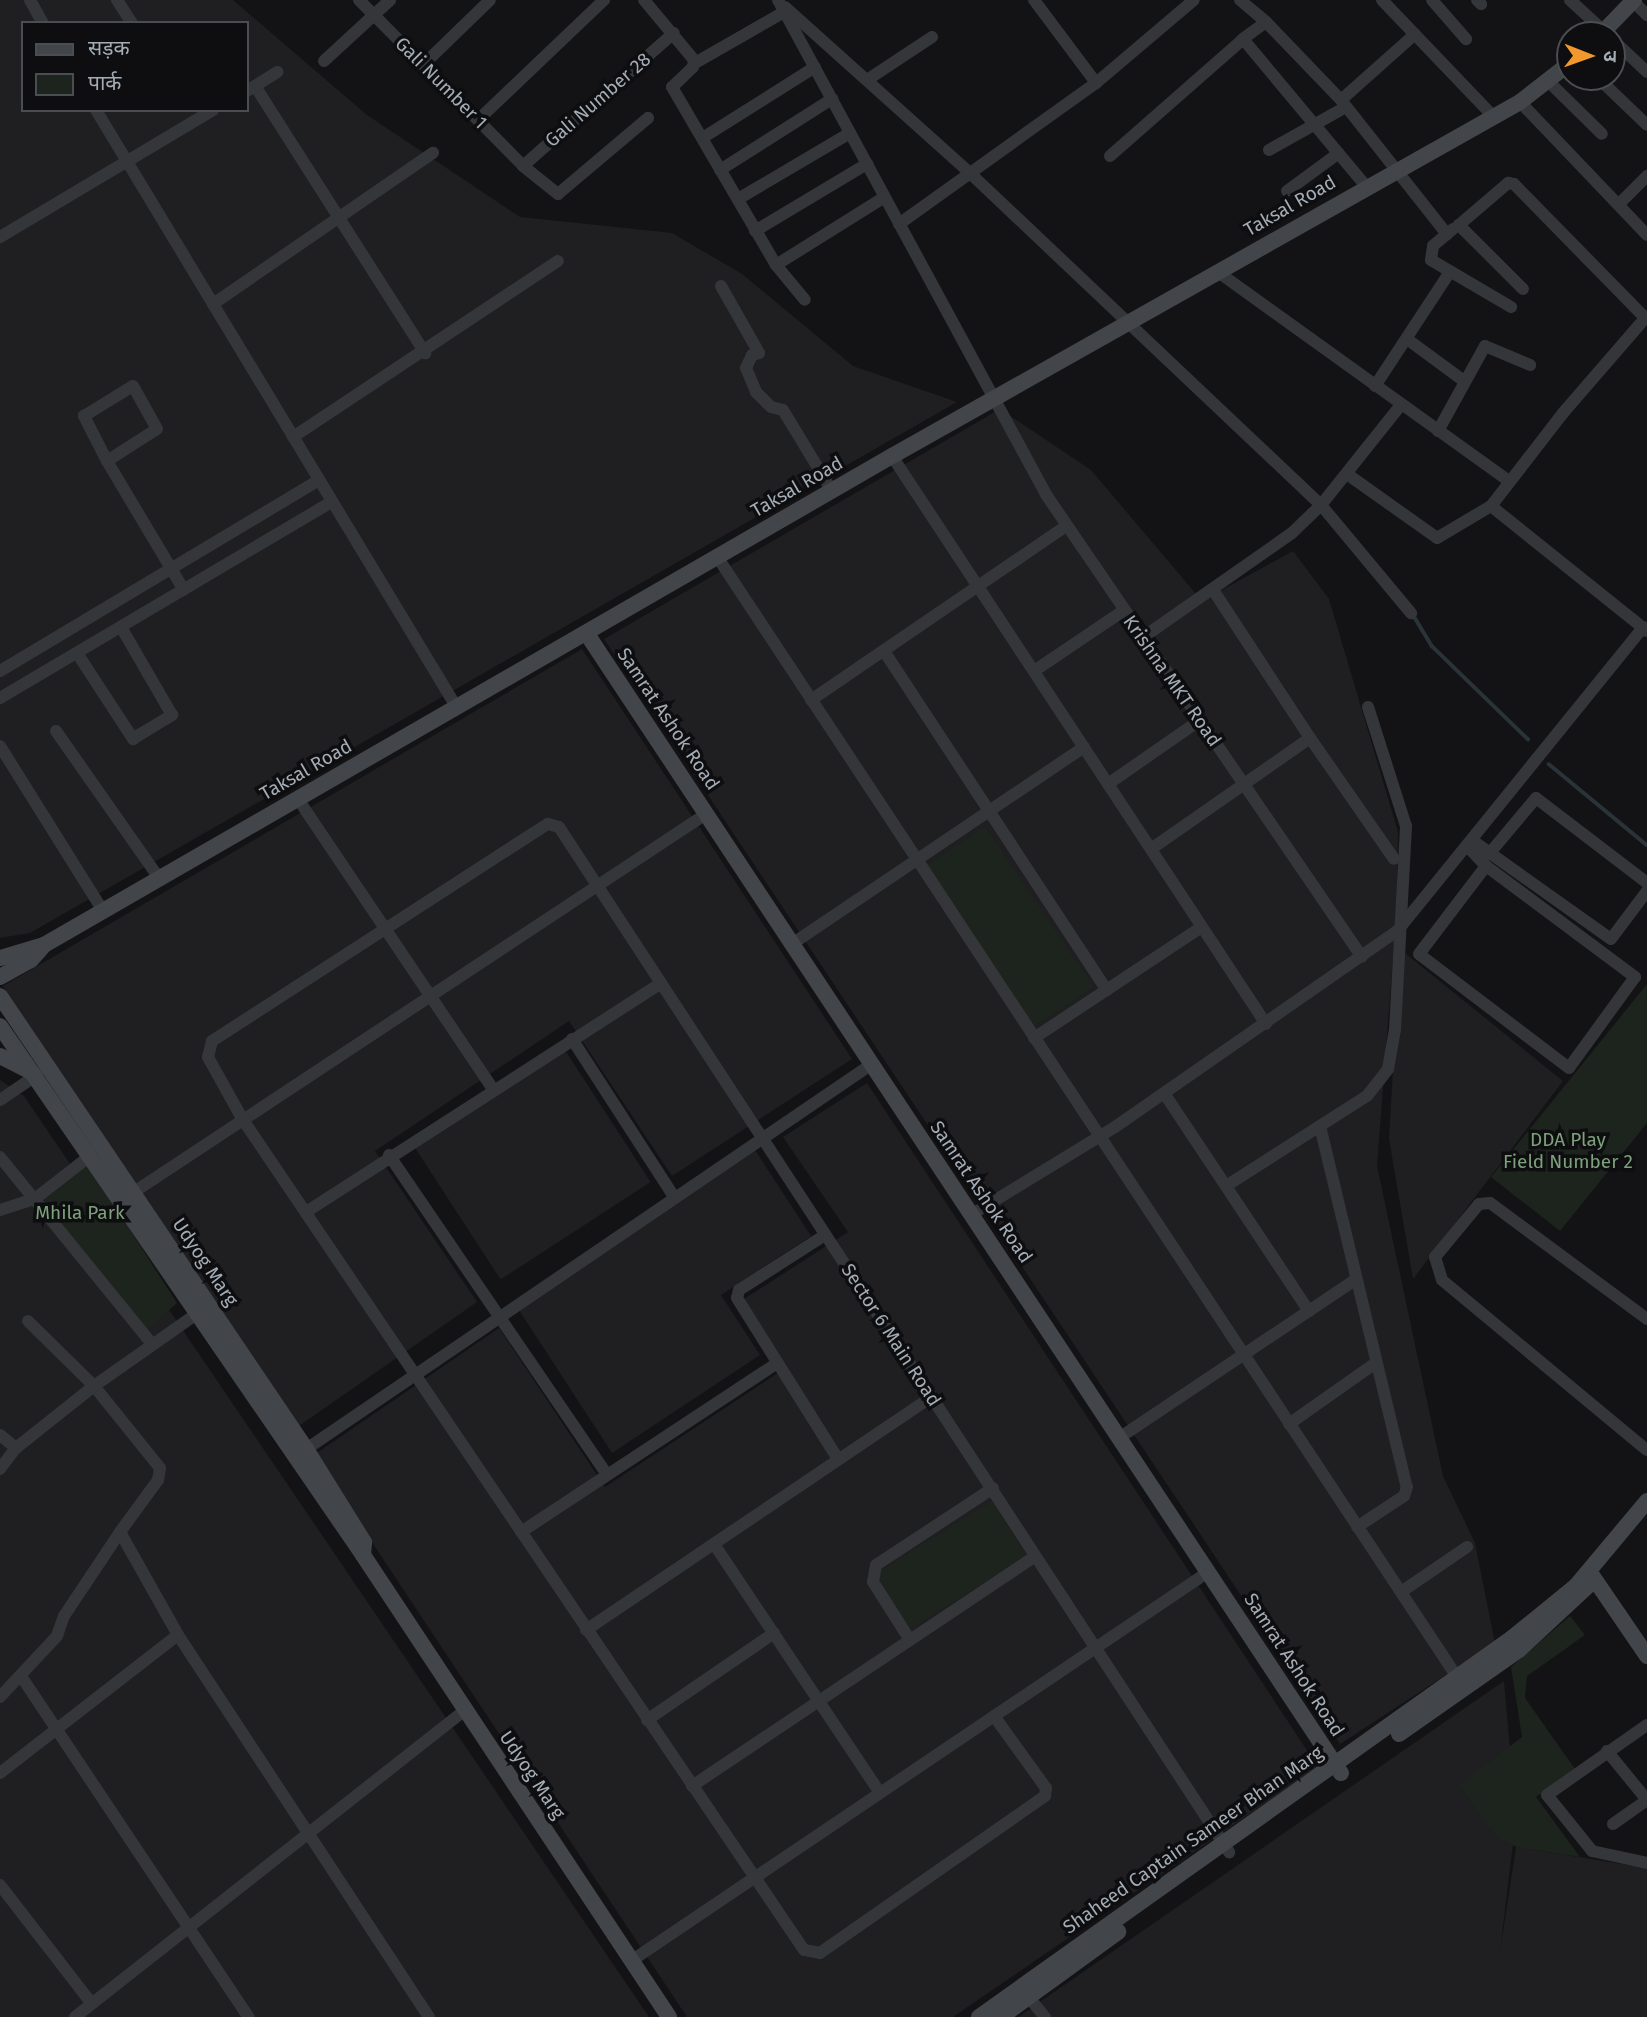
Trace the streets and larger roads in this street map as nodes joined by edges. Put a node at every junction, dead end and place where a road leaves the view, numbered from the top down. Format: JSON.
{"nodes":[{"id":1,"x":30,"y":0,"type":"edge"},
{"id":2,"x":117,"y":0,"type":"edge"},
{"id":3,"x":359,"y":0,"type":"edge"},
{"id":4,"x":390,"y":0,"type":"edge"},
{"id":5,"x":490,"y":0,"type":"edge"},
{"id":6,"x":604,"y":0,"type":"edge"},
{"id":7,"x":645,"y":0,"type":"edge"},
{"id":8,"x":1034,"y":0,"type":"edge"},
{"id":9,"x":1194,"y":0,"type":"edge"},
{"id":10,"x":1240,"y":0,"type":"edge"},
{"id":11,"x":1382,"y":0,"type":"edge"},
{"id":12,"x":1432,"y":0,"type":"edge"},
{"id":13,"x":1570,"y":0,"type":"edge"},
{"id":14,"x":1633,"y":1,"type":"edge"},
{"id":15,"x":780,"y":4,"type":"edge"},
{"id":16,"x":374,"y":15,"type":"junction"},
{"id":17,"x":1647,"y":15,"type":"edge"},
{"id":18,"x":42,"y":21,"type":"edge"},
{"id":19,"x":131,"y":21,"type":"edge"},
{"id":20,"x":1592,"y":21,"type":"edge"},
{"id":21,"x":1617,"y":21,"type":"edge"},
{"id":22,"x":1266,"y":22,"type":"junction"},
{"id":23,"x":674,"y":33,"type":"junction"},
{"id":24,"x":1415,"y":34,"type":"junction"},
{"id":25,"x":932,"y":37,"type":"dead end"},
{"id":26,"x":1243,"y":39,"type":"junction"},
{"id":27,"x":1466,"y":39,"type":"dead end"},
{"id":28,"x":1626,"y":53,"type":"edge"},
{"id":29,"x":324,"y":61,"type":"dead end"},
{"id":30,"x":695,"y":63,"type":"junction"},
{"id":31,"x":423,"y":65,"type":"junction"},
{"id":32,"x":815,"y":67,"type":"junction"},
{"id":33,"x":278,"y":72,"type":"dead end"},
{"id":34,"x":1647,"y":72,"type":"edge"},
{"id":35,"x":1556,"y":76,"type":"edge"},
{"id":36,"x":867,"y":80,"type":"junction"},
{"id":37,"x":1549,"y":82,"type":"junction"},
{"id":38,"x":1096,"y":83,"type":"junction"},
{"id":39,"x":251,"y":88,"type":"edge"},
{"id":40,"x":1612,"y":91,"type":"edge"},
{"id":41,"x":832,"y":99,"type":"junction"},
{"id":42,"x":1520,"y":102,"type":"junction"},
{"id":43,"x":1343,"y":103,"type":"junction"},
{"id":44,"x":97,"y":112,"type":"edge"},
{"id":45,"x":193,"y":115,"type":"edge"},
{"id":46,"x":1492,"y":116,"type":"junction"},
{"id":47,"x":648,"y":118,"type":"dead end"},
{"id":48,"x":478,"y":120,"type":"junction"},
{"id":49,"x":1315,"y":125,"type":"junction"},
{"id":50,"x":1647,"y":125,"type":"edge"},
{"id":51,"x":850,"y":133,"type":"junction"},
{"id":52,"x":1602,"y":134,"type":"dead end"},
{"id":53,"x":704,"y":137,"type":"junction"},
{"id":54,"x":1269,"y":150,"type":"dead end"},
{"id":55,"x":433,"y":153,"type":"dead end"},
{"id":56,"x":1339,"y":153,"type":"junction"},
{"id":57,"x":1110,"y":156,"type":"dead end"},
{"id":58,"x":128,"y":163,"type":"junction"},
{"id":59,"x":867,"y":164,"type":"junction"},
{"id":60,"x":523,"y":166,"type":"junction"},
{"id":61,"x":720,"y":170,"type":"junction"},
{"id":62,"x":1394,"y":170,"type":"junction"},
{"id":63,"x":972,"y":175,"type":"junction"},
{"id":64,"x":1647,"y":176,"type":"edge"},
{"id":65,"x":1366,"y":186,"type":"junction"},
{"id":66,"x":1287,"y":191,"type":"dead end"},
{"id":67,"x":885,"y":197,"type":"junction"},
{"id":68,"x":738,"y":199,"type":"junction"},
{"id":69,"x":1619,"y":204,"type":"junction"},
{"id":70,"x":339,"y":217,"type":"junction"},
{"id":71,"x":899,"y":223,"type":"junction"},
{"id":72,"x":1459,"y":225,"type":"junction"},
{"id":73,"x":755,"y":231,"type":"junction"},
{"id":74,"x":1447,"y":234,"type":"junction"},
{"id":75,"x":1647,"y":235,"type":"edge"},
{"id":76,"x":0,"y":237,"type":"edge"},
{"id":77,"x":558,"y":261,"type":"dead end"},
{"id":78,"x":776,"y":265,"type":"junction"},
{"id":79,"x":1218,"y":272,"type":"junction"},
{"id":80,"x":1450,"y":272,"type":"junction"},
{"id":81,"x":721,"y":286,"type":"dead end"},
{"id":82,"x":1523,"y":289,"type":"dead end"},
{"id":83,"x":805,"y":300,"type":"dead end"},
{"id":84,"x":213,"y":304,"type":"junction"},
{"id":85,"x":1511,"y":307,"type":"dead end"},
{"id":86,"x":1646,"y":317,"type":"edge"},
{"id":87,"x":1125,"y":322,"type":"junction"},
{"id":88,"x":1407,"y":339,"type":"junction"},
{"id":89,"x":425,"y":353,"type":"junction"},
{"id":90,"x":1530,"y":365,"type":"dead end"},
{"id":91,"x":1464,"y":381,"type":"junction"},
{"id":92,"x":1375,"y":386,"type":"junction"},
{"id":93,"x":993,"y":398,"type":"junction"},
{"id":94,"x":1400,"y":406,"type":"junction"},
{"id":95,"x":1437,"y":431,"type":"junction"},
{"id":96,"x":293,"y":437,"type":"junction"},
{"id":97,"x":892,"y":456,"type":"junction"},
{"id":98,"x":107,"y":461,"type":"junction"},
{"id":99,"x":1347,"y":474,"type":"junction"},
{"id":100,"x":319,"y":480,"type":"junction"},
{"id":101,"x":1508,"y":481,"type":"junction"},
{"id":102,"x":832,"y":491,"type":"junction"},
{"id":103,"x":332,"y":502,"type":"junction"},
{"id":104,"x":1321,"y":505,"type":"junction"},
{"id":105,"x":1491,"y":506,"type":"junction"},
{"id":106,"x":1066,"y":526,"type":"junction"},
{"id":107,"x":718,"y":558,"type":"junction"},
{"id":108,"x":173,"y":568,"type":"junction"},
{"id":109,"x":979,"y":588,"type":"junction"},
{"id":110,"x":184,"y":590,"type":"junction"},
{"id":111,"x":1213,"y":590,"type":"junction"},
{"id":112,"x":1123,"y":611,"type":"junction"},
{"id":113,"x":1410,"y":614,"type":"dead end"},
{"id":114,"x":121,"y":626,"type":"junction"},
{"id":115,"x":1645,"y":629,"type":"edge"},
{"id":116,"x":587,"y":634,"type":"junction"},
{"id":117,"x":1142,"y":638,"type":"junction"},
{"id":118,"x":884,"y":650,"type":"junction"},
{"id":119,"x":77,"y":653,"type":"junction"},
{"id":120,"x":0,"y":671,"type":"edge"},
{"id":121,"x":1034,"y":671,"type":"junction"},
{"id":122,"x":0,"y":698,"type":"edge"},
{"id":123,"x":811,"y":700,"type":"junction"},
{"id":124,"x":1368,"y":707,"type":"dead end"},
{"id":125,"x":457,"y":708,"type":"junction"},
{"id":126,"x":1200,"y":720,"type":"junction"},
{"id":127,"x":56,"y":732,"type":"dead end"},
{"id":128,"x":1310,"y":738,"type":"junction"},
{"id":129,"x":0,"y":746,"type":"edge"},
{"id":130,"x":1084,"y":747,"type":"junction"},
{"id":131,"x":1108,"y":784,"type":"junction"},
{"id":132,"x":1243,"y":784,"type":"junction"},
{"id":133,"x":298,"y":799,"type":"junction"},
{"id":134,"x":989,"y":811,"type":"junction"},
{"id":135,"x":706,"y":814,"type":"junction"},
{"id":136,"x":1470,"y":844,"type":"junction"},
{"id":137,"x":1151,"y":849,"type":"junction"},
{"id":138,"x":1394,"y":859,"type":"dead end"},
{"id":139,"x":917,"y":860,"type":"junction"},
{"id":140,"x":1488,"y":860,"type":"junction"},
{"id":141,"x":159,"y":878,"type":"junction"},
{"id":142,"x":1647,"y":883,"type":"edge"},
{"id":143,"x":597,"y":886,"type":"junction"},
{"id":144,"x":1647,"y":891,"type":"edge"},
{"id":145,"x":103,"y":911,"type":"junction"},
{"id":146,"x":1202,"y":927,"type":"junction"},
{"id":147,"x":386,"y":930,"type":"junction"},
{"id":148,"x":1398,"y":930,"type":"junction"},
{"id":149,"x":792,"y":944,"type":"junction"},
{"id":150,"x":44,"y":945,"type":"junction"},
{"id":151,"x":24,"y":947,"type":"junction"},
{"id":152,"x":0,"y":952,"type":"edge"},
{"id":153,"x":1362,"y":957,"type":"junction"},
{"id":154,"x":0,"y":958,"type":"edge"},
{"id":155,"x":0,"y":977,"type":"edge"},
{"id":156,"x":661,"y":983,"type":"junction"},
{"id":157,"x":1107,"y":989,"type":"junction"},
{"id":158,"x":0,"y":996,"type":"edge"},
{"id":159,"x":431,"y":996,"type":"junction"},
{"id":160,"x":1266,"y":1024,"type":"junction"},
{"id":161,"x":0,"y":1026,"type":"edge"},
{"id":162,"x":1034,"y":1038,"type":"junction"},
{"id":163,"x":572,"y":1039,"type":"junction"},
{"id":164,"x":0,"y":1056,"type":"edge"},
{"id":165,"x":872,"y":1064,"type":"junction"},
{"id":166,"x":37,"y":1075,"type":"junction"},
{"id":167,"x":493,"y":1089,"type":"junction"},
{"id":168,"x":1164,"y":1093,"type":"junction"},
{"id":169,"x":0,"y":1100,"type":"edge"},
{"id":170,"x":243,"y":1120,"type":"junction"},
{"id":171,"x":1320,"y":1126,"type":"junction"},
{"id":172,"x":1100,"y":1137,"type":"junction"},
{"id":173,"x":762,"y":1138,"type":"junction"},
{"id":174,"x":91,"y":1155,"type":"junction"},
{"id":175,"x":389,"y":1155,"type":"junction"},
{"id":176,"x":0,"y":1157,"type":"edge"},
{"id":177,"x":1226,"y":1186,"type":"junction"},
{"id":178,"x":134,"y":1192,"type":"junction"},
{"id":179,"x":36,"y":1198,"type":"junction"},
{"id":180,"x":675,"y":1198,"type":"junction"},
{"id":181,"x":0,"y":1210,"type":"edge"},
{"id":182,"x":306,"y":1212,"type":"junction"},
{"id":183,"x":971,"y":1215,"type":"junction"},
{"id":184,"x":825,"y":1235,"type":"junction"},
{"id":185,"x":1355,"y":1280,"type":"junction"},
{"id":186,"x":1309,"y":1311,"type":"junction"},
{"id":187,"x":198,"y":1313,"type":"junction"},
{"id":188,"x":500,"y":1317,"type":"junction"},
{"id":189,"x":1647,"y":1319,"type":"edge"},
{"id":190,"x":28,"y":1321,"type":"dead end"},
{"id":191,"x":153,"y":1345,"type":"junction"},
{"id":192,"x":1244,"y":1356,"type":"junction"},
{"id":193,"x":777,"y":1363,"type":"junction"},
{"id":194,"x":1374,"y":1363,"type":"junction"},
{"id":195,"x":415,"y":1375,"type":"junction"},
{"id":196,"x":94,"y":1386,"type":"junction"},
{"id":197,"x":931,"y":1397,"type":"junction"},
{"id":198,"x":1289,"y":1424,"type":"junction"},
{"id":199,"x":0,"y":1435,"type":"edge"},
{"id":200,"x":1119,"y":1438,"type":"junction"},
{"id":201,"x":16,"y":1448,"type":"junction"},
{"id":202,"x":1647,"y":1450,"type":"edge"},
{"id":203,"x":300,"y":1453,"type":"junction"},
{"id":204,"x":838,"y":1460,"type":"junction"},
{"id":205,"x":0,"y":1469,"type":"edge"},
{"id":206,"x":607,"y":1474,"type":"junction"},
{"id":207,"x":993,"y":1488,"type":"junction"},
{"id":208,"x":1647,"y":1501,"type":"edge"},
{"id":209,"x":1647,"y":1518,"type":"edge"},
{"id":210,"x":1357,"y":1527,"type":"junction"},
{"id":211,"x":120,"y":1532,"type":"junction"},
{"id":212,"x":521,"y":1532,"type":"junction"},
{"id":213,"x":714,"y":1544,"type":"junction"},
{"id":214,"x":1467,"y":1548,"type":"dead end"},
{"id":215,"x":1035,"y":1556,"type":"junction"},
{"id":216,"x":1208,"y":1572,"type":"junction"},
{"id":217,"x":1592,"y":1575,"type":"junction"},
{"id":218,"x":1401,"y":1592,"type":"junction"},
{"id":219,"x":586,"y":1630,"type":"junction"},
{"id":220,"x":774,"y":1633,"type":"junction"},
{"id":221,"x":178,"y":1635,"type":"junction"},
{"id":222,"x":910,"y":1640,"type":"junction"},
{"id":223,"x":1095,"y":1648,"type":"junction"},
{"id":224,"x":1647,"y":1656,"type":"edge"},
{"id":225,"x":21,"y":1676,"type":"junction"},
{"id":226,"x":1461,"y":1684,"type":"junction"},
{"id":227,"x":0,"y":1697,"type":"edge"},
{"id":228,"x":817,"y":1700,"type":"junction"},
{"id":229,"x":464,"y":1711,"type":"junction"},
{"id":230,"x":994,"y":1716,"type":"junction"},
{"id":231,"x":647,"y":1720,"type":"junction"},
{"id":232,"x":1647,"y":1725,"type":"edge"},
{"id":233,"x":55,"y":1729,"type":"junction"},
{"id":234,"x":1607,"y":1751,"type":"junction"},
{"id":235,"x":1339,"y":1770,"type":"junction"},
{"id":236,"x":0,"y":1773,"type":"edge"},
{"id":237,"x":692,"y":1786,"type":"junction"},
{"id":238,"x":880,"y":1793,"type":"junction"},
{"id":239,"x":1647,"y":1800,"type":"edge"},
{"id":240,"x":1613,"y":1824,"type":"dead end"},
{"id":241,"x":307,"y":1831,"type":"junction"},
{"id":242,"x":1226,"y":1848,"type":"junction"},
{"id":243,"x":1647,"y":1863,"type":"edge"},
{"id":244,"x":754,"y":1878,"type":"junction"},
{"id":245,"x":0,"y":1885,"type":"edge"},
{"id":246,"x":188,"y":1927,"type":"junction"},
{"id":247,"x":631,"y":1961,"type":"junction"},
{"id":248,"x":1024,"y":1992,"type":"junction"},
{"id":249,"x":92,"y":2004,"type":"junction"},
{"id":250,"x":75,"y":2017,"type":"edge"},
{"id":251,"x":248,"y":2017,"type":"edge"},
{"id":252,"x":429,"y":2017,"type":"edge"},
{"id":253,"x":669,"y":2017,"type":"edge"},
{"id":254,"x":979,"y":2017,"type":"edge"},
{"id":255,"x":1001,"y":2017,"type":"edge"},
{"id":256,"x":1045,"y":2017,"type":"edge"}],
"edges":[{"from":1,"to":18,"type":"street"},
{"from":2,"to":19,"type":"street"},
{"from":3,"to":16,"type":"street","name":"Gali Number 1"},
{"from":4,"to":16,"type":"street"},
{"from":5,"to":31,"type":"street"},
{"from":6,"to":48,"type":"street"},
{"from":7,"to":23,"type":"street"},
{"from":8,"to":38,"type":"street"},
{"from":9,"to":38,"type":"street"},
{"from":10,"to":22,"type":"street"},
{"from":11,"to":24,"type":"street"},
{"from":12,"to":27,"type":"street"},
{"from":13,"to":20,"type":"street"},
{"from":14,"to":17,"type":"street"},
{"from":14,"to":21,"type":"street"},
{"from":15,"to":30,"type":"street"},
{"from":15,"to":32,"type":"street","name":"Krishna MKT Road"},
{"from":15,"to":36,"type":"street"},
{"from":16,"to":29,"type":"street"},
{"from":16,"to":31,"type":"street","name":"Gali Number 1"},
{"from":22,"to":26,"type":"street"},
{"from":22,"to":43,"type":"street"},
{"from":23,"to":30,"type":"street"},
{"from":23,"to":60,"type":"street","name":"Gali Number 28"},
{"from":24,"to":43,"type":"street"},
{"from":24,"to":46,"type":"street"},
{"from":25,"to":36,"type":"street"},
{"from":26,"to":49,"type":"street"},
{"from":26,"to":57,"type":"street"},
{"from":28,"to":34,"type":"street"},
{"from":30,"to":53,"type":"street"},
{"from":31,"to":48,"type":"street","name":"Gali Number 1"},
{"from":32,"to":41,"type":"street","name":"Krishna MKT Road"},
{"from":32,"to":53,"type":"street"},
{"from":33,"to":39,"type":"street"},
{"from":35,"to":37,"type":"street","name":"Taksal Road"},
{"from":36,"to":63,"type":"street"},
{"from":37,"to":42,"type":"street","name":"Taksal Road"},
{"from":37,"to":52,"type":"street"},
{"from":38,"to":63,"type":"street"},
{"from":39,"to":70,"type":"street"},
{"from":40,"to":50,"type":"street"},
{"from":41,"to":51,"type":"street","name":"Krishna MKT Road"},
{"from":41,"to":61,"type":"street"},
{"from":42,"to":46,"type":"street","name":"Taksal Road"},
{"from":42,"to":69,"type":"street"},
{"from":43,"to":49,"type":"street"},
{"from":43,"to":62,"type":"street"},
{"from":44,"to":58,"type":"street"},
{"from":45,"to":58,"type":"street"},
{"from":46,"to":62,"type":"street","name":"Taksal Road"},
{"from":47,"to":60,"type":"street","name":"Gali Number 1"},
{"from":48,"to":60,"type":"street","name":"Gali Number 1"},
{"from":49,"to":54,"type":"street"},
{"from":49,"to":56,"type":"street"},
{"from":51,"to":59,"type":"street","name":"Krishna MKT Road"},
{"from":51,"to":68,"type":"street"},
{"from":53,"to":61,"type":"street"},
{"from":55,"to":70,"type":"street"},
{"from":56,"to":65,"type":"street"},
{"from":56,"to":66,"type":"street"},
{"from":58,"to":76,"type":"street"},
{"from":58,"to":84,"type":"street"},
{"from":59,"to":67,"type":"street","name":"Krishna MKT Road"},
{"from":59,"to":73,"type":"street"},
{"from":61,"to":68,"type":"street"},
{"from":62,"to":65,"type":"street","name":"Taksal Road"},
{"from":62,"to":74,"type":"street"},
{"from":63,"to":71,"type":"street"},
{"from":63,"to":87,"type":"street"},
{"from":64,"to":69,"type":"street"},
{"from":65,"to":79,"type":"street","name":"Taksal Road"},
{"from":67,"to":71,"type":"street","name":"Krishna MKT Road"},
{"from":67,"to":78,"type":"street"},
{"from":68,"to":73,"type":"street"},
{"from":69,"to":75,"type":"street"},
{"from":70,"to":84,"type":"street"},
{"from":70,"to":89,"type":"street"},
{"from":71,"to":93,"type":"street","name":"Krishna MKT Road"},
{"from":72,"to":74,"type":"street"},
{"from":72,"to":82,"type":"street"},
{"from":72,"to":86,"type":"street"},
{"from":73,"to":78,"type":"street"},
{"from":74,"to":80,"type":"street"},
{"from":77,"to":89,"type":"street"},
{"from":78,"to":83,"type":"street"},
{"from":79,"to":87,"type":"street","name":"Taksal Road"},
{"from":79,"to":92,"type":"street"},
{"from":80,"to":85,"type":"street"},
{"from":80,"to":88,"type":"street"},
{"from":81,"to":102,"type":"street"},
{"from":84,"to":96,"type":"street"},
{"from":86,"to":101,"type":"street"},
{"from":87,"to":93,"type":"street","name":"Taksal Road"},
{"from":87,"to":104,"type":"street"},
{"from":88,"to":91,"type":"street"},
{"from":88,"to":92,"type":"street"},
{"from":89,"to":96,"type":"street"},
{"from":90,"to":91,"type":"street"},
{"from":91,"to":95,"type":"street"},
{"from":92,"to":94,"type":"street"},
{"from":93,"to":97,"type":"street","name":"Taksal Road"},
{"from":93,"to":106,"type":"street","name":"Krishna MKT Road"},
{"from":94,"to":95,"type":"street"},
{"from":94,"to":99,"type":"street"},
{"from":95,"to":101,"type":"street"},
{"from":96,"to":100,"type":"street"},
{"from":97,"to":102,"type":"street","name":"Taksal Road"},
{"from":97,"to":109,"type":"street"},
{"from":98,"to":98,"type":"street"},
{"from":98,"to":108,"type":"street"},
{"from":99,"to":104,"type":"street"},
{"from":99,"to":105,"type":"street"},
{"from":100,"to":103,"type":"street"},
{"from":100,"to":108,"type":"street"},
{"from":101,"to":105,"type":"street"},
{"from":102,"to":107,"type":"street","name":"Taksal Road"},
{"from":103,"to":110,"type":"street"},
{"from":103,"to":125,"type":"street"},
{"from":104,"to":111,"type":"street"},
{"from":104,"to":113,"type":"street"},
{"from":105,"to":115,"type":"street"},
{"from":106,"to":109,"type":"street"},
{"from":106,"to":112,"type":"street","name":"Krishna MKT Road"},
{"from":107,"to":116,"type":"street","name":"Taksal Road"},
{"from":107,"to":123,"type":"street"},
{"from":108,"to":110,"type":"street"},
{"from":108,"to":120,"type":"street"},
{"from":109,"to":118,"type":"street"},
{"from":109,"to":121,"type":"street"},
{"from":110,"to":114,"type":"street"},
{"from":111,"to":117,"type":"street"},
{"from":111,"to":128,"type":"street"},
{"from":112,"to":117,"type":"street","name":"Krishna MKT Road"},
{"from":112,"to":121,"type":"street"},
{"from":114,"to":119,"type":"street"},
{"from":114,"to":119,"type":"street"},
{"from":115,"to":136,"type":"street"},
{"from":116,"to":125,"type":"street","name":"Taksal Road"},
{"from":116,"to":135,"type":"street","name":"Samrat Ashok Road"},
{"from":117,"to":126,"type":"street","name":"Krishna MKT Road"},
{"from":118,"to":123,"type":"street"},
{"from":118,"to":134,"type":"street"},
{"from":119,"to":122,"type":"street"},
{"from":121,"to":130,"type":"street"},
{"from":123,"to":139,"type":"street"},
{"from":124,"to":148,"type":"street"},
{"from":125,"to":133,"type":"street","name":"Taksal Road"},
{"from":126,"to":131,"type":"street"},
{"from":126,"to":132,"type":"street","name":"Krishna MKT Road"},
{"from":127,"to":141,"type":"street"},
{"from":128,"to":132,"type":"street"},
{"from":128,"to":138,"type":"street"},
{"from":129,"to":145,"type":"street"},
{"from":130,"to":131,"type":"street"},
{"from":130,"to":134,"type":"street"},
{"from":131,"to":137,"type":"street"},
{"from":132,"to":137,"type":"street"},
{"from":132,"to":153,"type":"street","name":"Krishna MKT Road"},
{"from":133,"to":141,"type":"street","name":"Taksal Road"},
{"from":133,"to":147,"type":"street"},
{"from":134,"to":139,"type":"street"},
{"from":134,"to":157,"type":"street"},
{"from":135,"to":143,"type":"street"},
{"from":135,"to":149,"type":"street","name":"Samrat Ashok Road"},
{"from":136,"to":140,"type":"street"},
{"from":136,"to":148,"type":"street"},
{"from":137,"to":146,"type":"street"},
{"from":139,"to":149,"type":"street"},
{"from":139,"to":162,"type":"street"},
{"from":140,"to":140,"type":"street"},
{"from":140,"to":142,"type":"street"},
{"from":140,"to":144,"type":"street"},
{"from":141,"to":145,"type":"street","name":"Taksal Road"},
{"from":143,"to":147,"type":"street","name":"Sector 6 Main Road"},
{"from":143,"to":156,"type":"street","name":"Sector 6 Main Road"},
{"from":143,"to":159,"type":"street"},
{"from":145,"to":150,"type":"street","name":"Taksal Road"},
{"from":146,"to":157,"type":"street"},
{"from":146,"to":160,"type":"street"},
{"from":147,"to":159,"type":"street"},
{"from":147,"to":170,"type":"street"},
{"from":148,"to":153,"type":"street"},
{"from":148,"to":171,"type":"street"},
{"from":149,"to":165,"type":"street","name":"Samrat Ashok Road"},
{"from":150,"to":151,"type":"street","name":"Taksal Road"},
{"from":150,"to":155,"type":"street","name":"Taksal Road"},
{"from":151,"to":152,"type":"street"},
{"from":151,"to":154,"type":"street","name":"Taksal Road"},
{"from":153,"to":160,"type":"street"},
{"from":156,"to":163,"type":"street"},
{"from":156,"to":173,"type":"street","name":"Sector 6 Main Road"},
{"from":157,"to":162,"type":"street"},
{"from":158,"to":178,"type":"street","name":"Udyog Marg"},
{"from":159,"to":167,"type":"street"},
{"from":159,"to":170,"type":"street"},
{"from":160,"to":168,"type":"street"},
{"from":161,"to":166,"type":"street","name":"Udyog Marg"},
{"from":162,"to":172,"type":"street"},
{"from":163,"to":167,"type":"street"},
{"from":163,"to":180,"type":"street"},
{"from":164,"to":166,"type":"street"},
{"from":165,"to":173,"type":"street"},
{"from":165,"to":183,"type":"street","name":"Samrat Ashok Road"},
{"from":166,"to":169,"type":"street"},
{"from":166,"to":174,"type":"street","name":"Udyog Marg"},
{"from":167,"to":175,"type":"street"},
{"from":168,"to":172,"type":"street"},
{"from":168,"to":177,"type":"street"},
{"from":170,"to":178,"type":"street"},
{"from":170,"to":182,"type":"street"},
{"from":171,"to":177,"type":"street"},
{"from":171,"to":185,"type":"street"},
{"from":172,"to":183,"type":"street"},
{"from":172,"to":192,"type":"street"},
{"from":173,"to":180,"type":"street"},
{"from":173,"to":184,"type":"street","name":"Sector 6 Main Road"},
{"from":174,"to":179,"type":"street"},
{"from":174,"to":187,"type":"street","name":"Udyog Marg"},
{"from":175,"to":182,"type":"street"},
{"from":175,"to":188,"type":"street"},
{"from":176,"to":179,"type":"street"},
{"from":177,"to":186,"type":"street"},
{"from":178,"to":203,"type":"street","name":"Udyog Marg"},
{"from":179,"to":181,"type":"street"},
{"from":179,"to":191,"type":"street"},
{"from":180,"to":188,"type":"street"},
{"from":182,"to":195,"type":"street"},
{"from":183,"to":200,"type":"street","name":"Samrat Ashok Road"},
{"from":184,"to":193,"type":"street"},
{"from":184,"to":197,"type":"street","name":"Sector 6 Main Road"},
{"from":185,"to":186,"type":"street"},
{"from":185,"to":194,"type":"street"},
{"from":186,"to":192,"type":"street"},
{"from":187,"to":191,"type":"street"},
{"from":187,"to":203,"type":"street","name":"Udyog Marg"},
{"from":188,"to":195,"type":"street"},
{"from":188,"to":206,"type":"street"},
{"from":189,"to":202,"type":"street"},
{"from":190,"to":196,"type":"street"},
{"from":191,"to":196,"type":"street"},
{"from":192,"to":198,"type":"street"},
{"from":192,"to":200,"type":"street"},
{"from":193,"to":204,"type":"street"},
{"from":193,"to":206,"type":"street"},
{"from":194,"to":198,"type":"street"},
{"from":194,"to":210,"type":"street"},
{"from":195,"to":203,"type":"street"},
{"from":195,"to":212,"type":"street"},
{"from":196,"to":201,"type":"street"},
{"from":196,"to":211,"type":"street"},
{"from":197,"to":204,"type":"street"},
{"from":197,"to":207,"type":"street","name":"Sector 6 Main Road"},
{"from":198,"to":210,"type":"street"},
{"from":199,"to":201,"type":"street"},
{"from":200,"to":216,"type":"street","name":"Samrat Ashok Road"},
{"from":201,"to":205,"type":"street"},
{"from":203,"to":229,"type":"street","name":"Udyog Marg"},
{"from":204,"to":213,"type":"street"},
{"from":206,"to":212,"type":"street"},
{"from":207,"to":215,"type":"street","name":"Sector 6 Main Road"},
{"from":207,"to":222,"type":"street"},
{"from":208,"to":217,"type":"street","name":"Shaheed Captain Sameer Bhan Marg"},
{"from":209,"to":217,"type":"street","name":"Shaheed Captain Sameer Bhan Marg"},
{"from":210,"to":218,"type":"street"},
{"from":211,"to":221,"type":"street"},
{"from":211,"to":225,"type":"street"},
{"from":212,"to":219,"type":"street"},
{"from":213,"to":219,"type":"street"},
{"from":213,"to":220,"type":"street"},
{"from":214,"to":218,"type":"street"},
{"from":215,"to":222,"type":"street"},
{"from":215,"to":223,"type":"street","name":"Sector 6 Main Road"},
{"from":216,"to":223,"type":"street"},
{"from":216,"to":235,"type":"street","name":"Samrat Ashok Road"},
{"from":217,"to":224,"type":"street"},
{"from":217,"to":226,"type":"street","name":"Shaheed Captain Sameer Bhan Marg"},
{"from":218,"to":226,"type":"street"},
{"from":219,"to":231,"type":"street"},
{"from":220,"to":228,"type":"street"},
{"from":220,"to":231,"type":"street"},
{"from":221,"to":233,"type":"street"},
{"from":221,"to":241,"type":"street"},
{"from":222,"to":228,"type":"street"},
{"from":223,"to":230,"type":"street"},
{"from":223,"to":242,"type":"street","name":"Sector 6 Main Road"},
{"from":225,"to":227,"type":"street"},
{"from":225,"to":233,"type":"street"},
{"from":226,"to":235,"type":"street","name":"Shaheed Captain Sameer Bhan Marg"},
{"from":228,"to":237,"type":"street"},
{"from":228,"to":238,"type":"street"},
{"from":229,"to":241,"type":"street"},
{"from":229,"to":247,"type":"street","name":"Udyog Marg"},
{"from":230,"to":238,"type":"street"},
{"from":230,"to":244,"type":"street"},
{"from":231,"to":237,"type":"street"},
{"from":232,"to":234,"type":"street"},
{"from":233,"to":236,"type":"street"},
{"from":233,"to":246,"type":"street"},
{"from":234,"to":239,"type":"street"},
{"from":234,"to":243,"type":"street"},
{"from":235,"to":242,"type":"street","name":"Shaheed Captain Sameer Bhan Marg"},
{"from":237,"to":244,"type":"street"},
{"from":238,"to":244,"type":"street"},
{"from":239,"to":240,"type":"street"},
{"from":241,"to":246,"type":"street"},
{"from":241,"to":252,"type":"street"},
{"from":242,"to":248,"type":"street","name":"Shaheed Captain Sameer Bhan Marg"},
{"from":244,"to":247,"type":"street"},
{"from":245,"to":249,"type":"street"},
{"from":246,"to":249,"type":"street"},
{"from":246,"to":251,"type":"street"},
{"from":247,"to":253,"type":"street","name":"Udyog Marg"},
{"from":248,"to":254,"type":"street","name":"Shaheed Captain Sameer Bhan Marg"},
{"from":248,"to":255,"type":"street","name":"Shaheed Captain Sameer Bhan Marg"},
{"from":248,"to":256,"type":"street"},
{"from":249,"to":250,"type":"street"}]}
